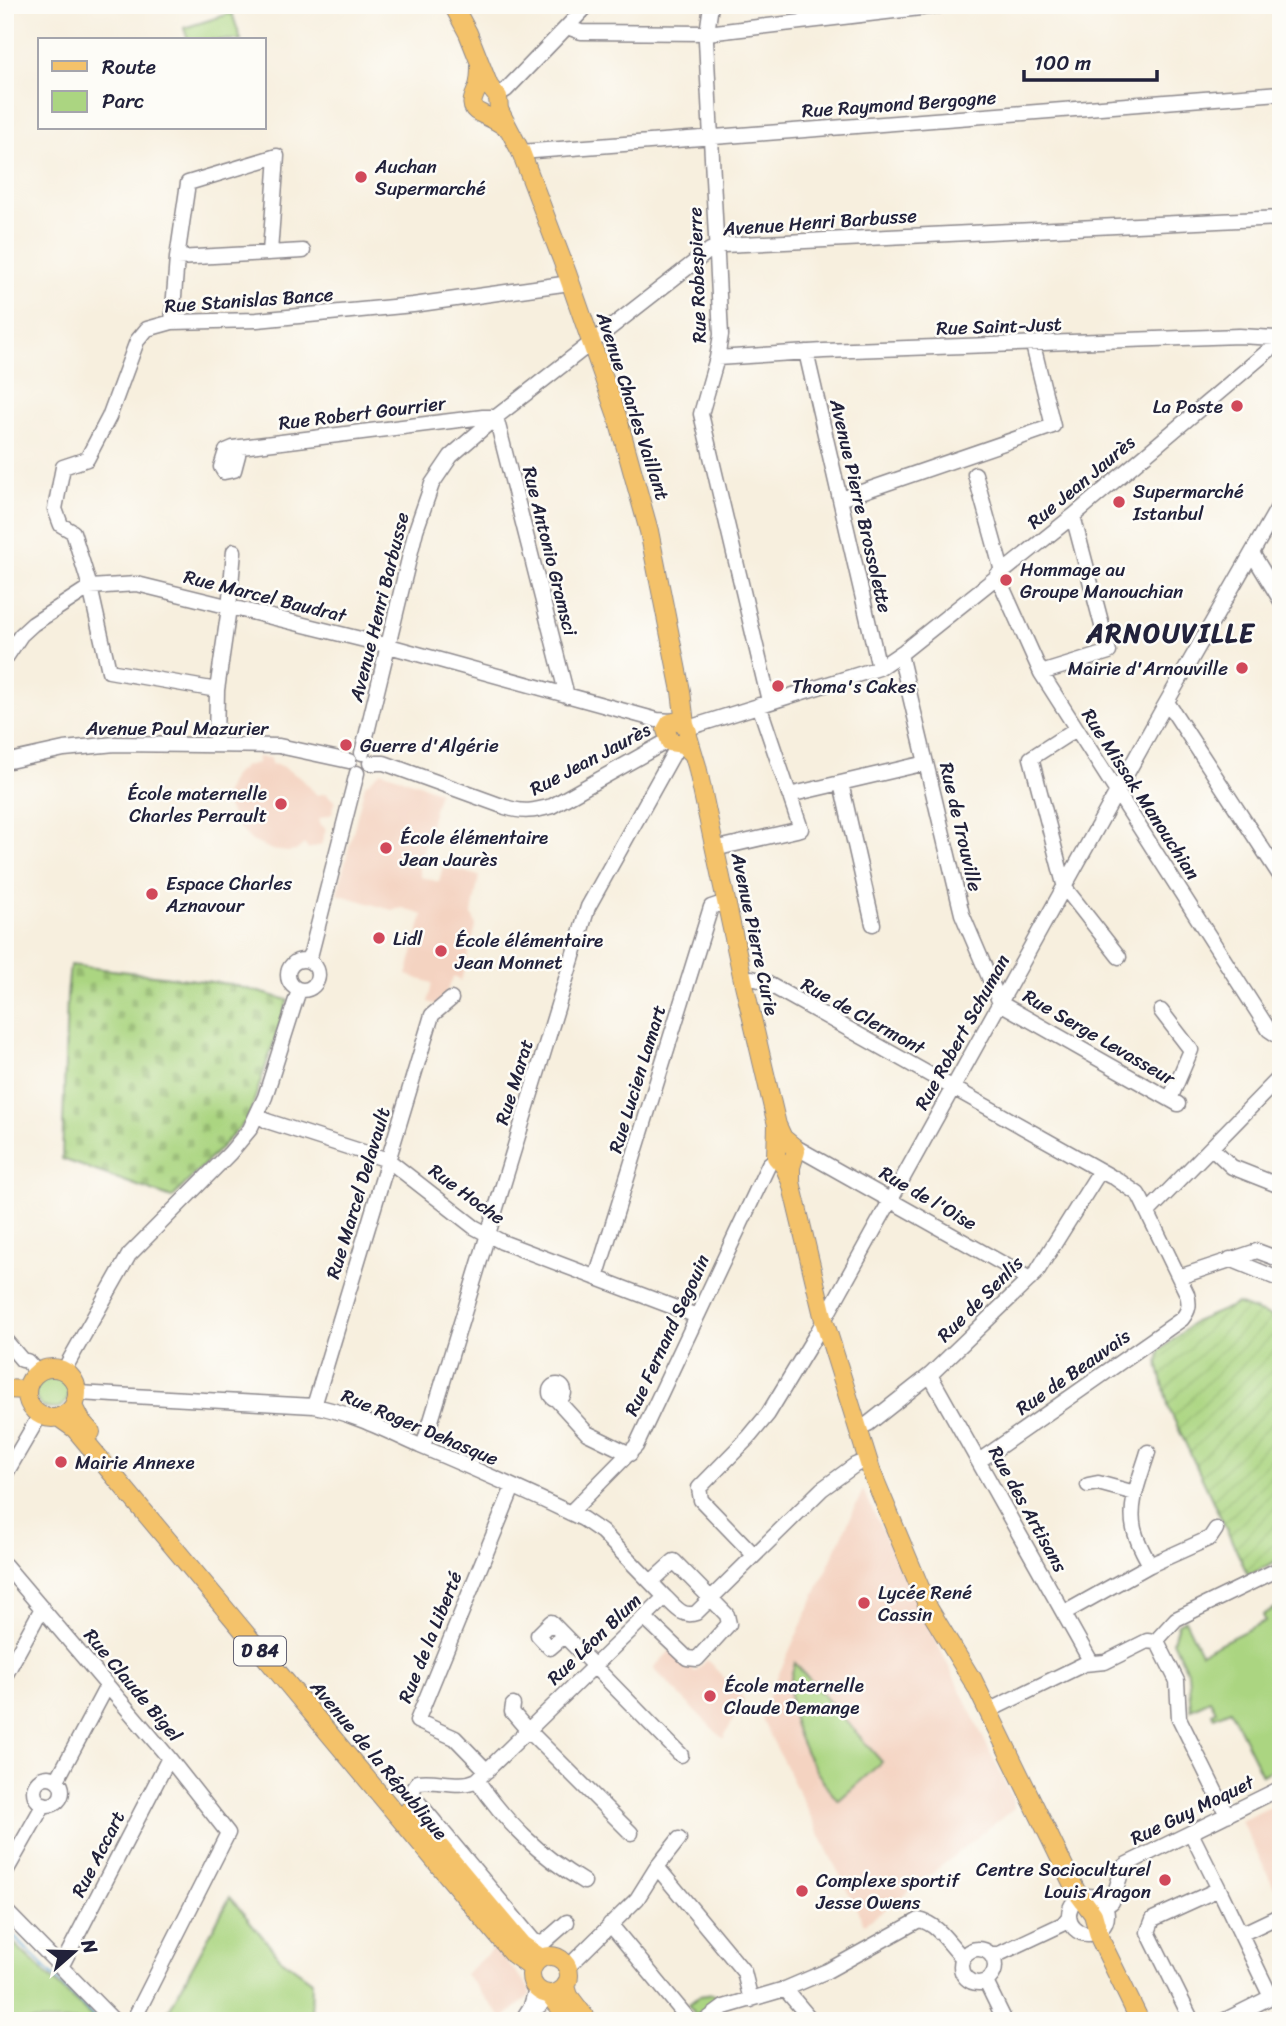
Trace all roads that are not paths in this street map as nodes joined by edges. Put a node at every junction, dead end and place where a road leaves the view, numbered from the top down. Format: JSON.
{"nodes":[{"id":1,"x":452,"y":5,"type":"edge"},
{"id":2,"x":587,"y":5,"type":"edge"},
{"id":3,"x":710,"y":5,"type":"edge"},
{"id":4,"x":946,"y":5,"type":"edge"},
{"id":5,"x":567,"y":27,"type":"junction"},
{"id":6,"x":707,"y":33,"type":"junction"},
{"id":7,"x":1281,"y":93,"type":"edge"},
{"id":8,"x":490,"y":99,"type":"junction"},
{"id":9,"x":711,"y":138,"type":"junction"},
{"id":10,"x":521,"y":152,"type":"junction"},
{"id":11,"x":1281,"y":218,"type":"edge"},
{"id":12,"x":716,"y":248,"type":"junction"},
{"id":13,"x":303,"y":251,"type":"dead end"},
{"id":14,"x":270,"y":253,"type":"junction"},
{"id":15,"x":177,"y":258,"type":"junction"},
{"id":16,"x":570,"y":283,"type":"junction"},
{"id":17,"x":172,"y":322,"type":"junction"},
{"id":18,"x":1280,"y":341,"type":"edge"},
{"id":19,"x":591,"y":342,"type":"junction"},
{"id":20,"x":1033,"y":345,"type":"junction"},
{"id":21,"x":806,"y":352,"type":"junction"},
{"id":22,"x":718,"y":358,"type":"junction"},
{"id":23,"x":496,"y":416,"type":"junction"},
{"id":24,"x":233,"y":448,"type":"dead end"},
{"id":25,"x":975,"y":474,"type":"dead end"},
{"id":26,"x":841,"y":499,"type":"junction"},
{"id":27,"x":1281,"y":502,"type":"edge"},
{"id":28,"x":1073,"y":516,"type":"junction"},
{"id":29,"x":234,"y":551,"type":"dead end"},
{"id":30,"x":1252,"y":553,"type":"junction"},
{"id":31,"x":1000,"y":573,"type":"junction"},
{"id":32,"x":90,"y":587,"type":"junction"},
{"id":33,"x":1281,"y":601,"type":"edge"},
{"id":34,"x":229,"y":608,"type":"junction"},
{"id":35,"x":389,"y":646,"type":"junction"},
{"id":36,"x":900,"y":654,"type":"junction"},
{"id":37,"x":5,"y":659,"type":"edge"},
{"id":38,"x":879,"y":668,"type":"junction"},
{"id":39,"x":1041,"y":673,"type":"junction"},
{"id":40,"x":217,"y":690,"type":"junction"},
{"id":41,"x":567,"y":696,"type":"junction"},
{"id":42,"x":1167,"y":702,"type":"junction"},
{"id":43,"x":764,"y":703,"type":"junction"},
{"id":44,"x":1076,"y":729,"type":"junction"},
{"id":45,"x":678,"y":735,"type":"junction"},
{"id":46,"x":216,"y":744,"type":"junction"},
{"id":47,"x":5,"y":762,"type":"edge"},
{"id":48,"x":360,"y":763,"type":"junction"},
{"id":49,"x":926,"y":763,"type":"junction"},
{"id":50,"x":841,"y":783,"type":"junction"},
{"id":51,"x":1117,"y":793,"type":"junction"},
{"id":52,"x":789,"y":795,"type":"junction"},
{"id":53,"x":715,"y":849,"type":"junction"},
{"id":54,"x":1281,"y":877,"type":"edge"},
{"id":55,"x":1065,"y":887,"type":"junction"},
{"id":56,"x":726,"y":902,"type":"junction"},
{"id":57,"x":873,"y":925,"type":"dead end"},
{"id":58,"x":1119,"y":957,"type":"dead end"},
{"id":59,"x":307,"y":960,"type":"junction"},
{"id":60,"x":743,"y":980,"type":"junction"},
{"id":61,"x":299,"y":990,"type":"junction"},
{"id":62,"x":451,"y":999,"type":"dead end"},
{"id":63,"x":1000,"y":1003,"type":"junction"},
{"id":64,"x":1161,"y":1011,"type":"dead end"},
{"id":65,"x":1281,"y":1038,"type":"edge"},
{"id":66,"x":1281,"y":1076,"type":"edge"},
{"id":67,"x":952,"y":1088,"type":"junction"},
{"id":68,"x":258,"y":1115,"type":"junction"},
{"id":69,"x":1212,"y":1148,"type":"junction"},
{"id":70,"x":789,"y":1154,"type":"junction"},
{"id":71,"x":388,"y":1160,"type":"junction"},
{"id":72,"x":1108,"y":1175,"type":"junction"},
{"id":73,"x":1281,"y":1183,"type":"edge"},
{"id":74,"x":891,"y":1199,"type":"junction"},
{"id":75,"x":1147,"y":1212,"type":"junction"},
{"id":76,"x":488,"y":1236,"type":"junction"},
{"id":77,"x":1230,"y":1259,"type":"junction"},
{"id":78,"x":1281,"y":1261,"type":"edge"},
{"id":79,"x":1179,"y":1277,"type":"junction"},
{"id":80,"x":596,"y":1278,"type":"junction"},
{"id":81,"x":1030,"y":1279,"type":"junction"},
{"id":82,"x":1281,"y":1280,"type":"edge"},
{"id":83,"x":1187,"y":1312,"type":"joint"},
{"id":84,"x":697,"y":1316,"type":"junction"},
{"id":85,"x":824,"y":1320,"type":"junction"},
{"id":86,"x":5,"y":1331,"type":"edge"},
{"id":87,"x":5,"y":1340,"type":"edge"},
{"id":88,"x":32,"y":1366,"type":"junction"},
{"id":89,"x":64,"y":1370,"type":"junction"},
{"id":90,"x":930,"y":1375,"type":"junction"},
{"id":91,"x":5,"y":1389,"type":"edge"},
{"id":92,"x":27,"y":1390,"type":"junction"},
{"id":93,"x":555,"y":1398,"type":"dead end"},
{"id":94,"x":76,"y":1399,"type":"junction"},
{"id":95,"x":314,"y":1406,"type":"junction"},
{"id":96,"x":49,"y":1416,"type":"junction"},
{"id":97,"x":857,"y":1429,"type":"junction"},
{"id":98,"x":423,"y":1447,"type":"junction"},
{"id":99,"x":1148,"y":1452,"type":"dead end"},
{"id":100,"x":630,"y":1454,"type":"junction"},
{"id":101,"x":867,"y":1460,"type":"junction"},
{"id":102,"x":979,"y":1461,"type":"junction"},
{"id":103,"x":5,"y":1475,"type":"edge"},
{"id":104,"x":1088,"y":1485,"type":"dead end"},
{"id":105,"x":513,"y":1487,"type":"junction"},
{"id":106,"x":1135,"y":1493,"type":"junction"},
{"id":107,"x":570,"y":1513,"type":"junction"},
{"id":108,"x":1216,"y":1529,"type":"dead end"},
{"id":109,"x":754,"y":1555,"type":"junction"},
{"id":110,"x":5,"y":1565,"type":"edge"},
{"id":111,"x":1150,"y":1565,"type":"junction"},
{"id":112,"x":1281,"y":1568,"type":"edge"},
{"id":113,"x":651,"y":1582,"type":"junction"},
{"id":114,"x":665,"y":1597,"type":"junction"},
{"id":115,"x":711,"y":1599,"type":"junction"},
{"id":116,"x":42,"y":1608,"type":"junction"},
{"id":117,"x":1064,"y":1613,"type":"junction"},
{"id":118,"x":644,"y":1617,"type":"junction"},
{"id":119,"x":564,"y":1636,"type":"dead end"},
{"id":120,"x":1155,"y":1642,"type":"junction"},
{"id":121,"x":1091,"y":1662,"type":"junction"},
{"id":122,"x":593,"y":1666,"type":"junction"},
{"id":123,"x":5,"y":1676,"type":"edge"},
{"id":124,"x":107,"y":1686,"type":"junction"},
{"id":125,"x":513,"y":1705,"type":"dead end"},
{"id":126,"x":988,"y":1711,"type":"junction"},
{"id":127,"x":527,"y":1729,"type":"junction"},
{"id":128,"x":681,"y":1755,"type":"dead end"},
{"id":129,"x":169,"y":1758,"type":"junction"},
{"id":130,"x":482,"y":1776,"type":"junction"},
{"id":131,"x":57,"y":1780,"type":"junction"},
{"id":132,"x":1281,"y":1788,"type":"edge"},
{"id":133,"x":44,"y":1804,"type":"junction"},
{"id":134,"x":1227,"y":1815,"type":"junction"},
{"id":135,"x":631,"y":1833,"type":"dead end"},
{"id":136,"x":1191,"y":1833,"type":"junction"},
{"id":137,"x":680,"y":1839,"type":"dead end"},
{"id":138,"x":657,"y":1867,"type":"junction"},
{"id":139,"x":5,"y":1873,"type":"edge"},
{"id":140,"x":584,"y":1882,"type":"dead end"},
{"id":141,"x":1219,"y":1889,"type":"junction"},
{"id":142,"x":1078,"y":1895,"type":"junction"},
{"id":143,"x":1105,"y":1906,"type":"junction"},
{"id":144,"x":5,"y":1910,"type":"edge"},
{"id":145,"x":1281,"y":1915,"type":"edge"},
{"id":146,"x":566,"y":1922,"type":"dead end"},
{"id":147,"x":610,"y":1924,"type":"junction"},
{"id":148,"x":1071,"y":1924,"type":"junction"},
{"id":149,"x":1241,"y":1934,"type":"junction"},
{"id":150,"x":1099,"y":1939,"type":"junction"},
{"id":151,"x":962,"y":1958,"type":"junction"},
{"id":152,"x":993,"y":1959,"type":"junction"},
{"id":153,"x":536,"y":1963,"type":"junction"},
{"id":154,"x":61,"y":1967,"type":"junction"},
{"id":155,"x":567,"y":1976,"type":"junction"},
{"id":156,"x":986,"y":1982,"type":"junction"},
{"id":157,"x":785,"y":1989,"type":"junction"},
{"id":158,"x":545,"y":1992,"type":"junction"},
{"id":159,"x":1276,"y":1995,"type":"edge"},
{"id":160,"x":751,"y":2000,"type":"junction"},
{"id":161,"x":522,"y":2019,"type":"edge"},
{"id":162,"x":114,"y":2021,"type":"edge"},
{"id":163,"x":133,"y":2021,"type":"edge"},
{"id":164,"x":570,"y":2021,"type":"edge"},
{"id":165,"x":588,"y":2021,"type":"edge"},
{"id":166,"x":690,"y":2021,"type":"edge"},
{"id":167,"x":705,"y":2021,"type":"edge"},
{"id":168,"x":812,"y":2021,"type":"edge"},
{"id":169,"x":1004,"y":2021,"type":"edge"},
{"id":170,"x":1140,"y":2021,"type":"edge"},
{"id":171,"x":1192,"y":2021,"type":"edge"},
{"id":172,"x":1223,"y":2021,"type":"edge"}],
"edges":[{"from":1,"to":8,"type":"main road"},
{"from":2,"to":5,"type":"street"},
{"from":3,"to":6,"type":"street","name":"Rue Robespierre"},
{"from":4,"to":6,"type":"street"},
{"from":5,"to":6,"type":"street"},
{"from":5,"to":8,"type":"street"},
{"from":6,"to":9,"type":"street","name":"Rue Robespierre"},
{"from":7,"to":9,"type":"street","name":"Rue Raymond Bergogne"},
{"from":8,"to":10,"type":"main road","name":"Avenue Charles Vaillant"},
{"from":9,"to":10,"type":"street","name":"Rue Raymond Bergogne"},
{"from":9,"to":12,"type":"street","name":"Rue Robespierre"},
{"from":10,"to":16,"type":"main road","name":"Avenue Charles Vaillant"},
{"from":11,"to":12,"type":"street","name":"Avenue Henri Barbusse"},
{"from":12,"to":19,"type":"street","name":"Avenue Henri Barbusse"},
{"from":12,"to":22,"type":"street","name":"Rue Robespierre"},
{"from":13,"to":14,"type":"street"},
{"from":14,"to":15,"type":"street"},
{"from":14,"to":15,"type":"street"},
{"from":15,"to":17,"type":"street"},
{"from":16,"to":17,"type":"street","name":"Rue Stanislas Bance"},
{"from":16,"to":19,"type":"main road","name":"Avenue Charles Vaillant"},
{"from":17,"to":32,"type":"street","name":"Rue Stanislas Bance"},
{"from":18,"to":20,"type":"street","name":"Rue Saint-Just"},
{"from":18,"to":28,"type":"street","name":"Rue Jean Jaurès"},
{"from":19,"to":23,"type":"street","name":"Avenue Henri Barbusse"},
{"from":19,"to":45,"type":"main road","name":"Avenue Charles Vaillant"},
{"from":20,"to":21,"type":"street","name":"Rue Saint-Just"},
{"from":20,"to":26,"type":"street"},
{"from":21,"to":22,"type":"street","name":"Rue Saint-Just"},
{"from":21,"to":26,"type":"street","name":"Avenue Pierre Brossolette"},
{"from":22,"to":43,"type":"street","name":"Rue Robespierre"},
{"from":23,"to":24,"type":"street","name":"Rue Robert Gourrier"},
{"from":23,"to":35,"type":"street","name":"Avenue Henri Barbusse"},
{"from":23,"to":41,"type":"street","name":"Rue Antonio Gramsci"},
{"from":25,"to":31,"type":"street"},
{"from":26,"to":38,"type":"street","name":"Avenue Pierre Brossolette"},
{"from":27,"to":30,"type":"street","name":"Rue Robert Schuman"},
{"from":28,"to":31,"type":"street","name":"Rue Jean Jaurès"},
{"from":28,"to":39,"type":"street"},
{"from":29,"to":34,"type":"street"},
{"from":30,"to":33,"type":"street"},
{"from":30,"to":42,"type":"street","name":"Rue Robert Schuman"},
{"from":31,"to":36,"type":"street","name":"Rue Jean Jaurès"},
{"from":31,"to":39,"type":"street","name":"Rue Missak Manouchian"},
{"from":32,"to":34,"type":"street","name":"Rue Marcel Baudrat"},
{"from":32,"to":37,"type":"street","name":"Rue Marcel Baudrat"},
{"from":32,"to":40,"type":"street"},
{"from":34,"to":35,"type":"street","name":"Rue Marcel Baudrat"},
{"from":34,"to":40,"type":"street"},
{"from":35,"to":41,"type":"street","name":"Rue Marcel Baudrat"},
{"from":35,"to":48,"type":"street","name":"Avenue Henri Barbusse"},
{"from":36,"to":38,"type":"street","name":"Rue Jean Jaurès"},
{"from":36,"to":49,"type":"street","name":"Rue de Trouville"},
{"from":38,"to":43,"type":"street","name":"Rue Jean Jaurès"},
{"from":39,"to":44,"type":"street","name":"Rue Missak Manouchian"},
{"from":40,"to":46,"type":"street"},
{"from":41,"to":45,"type":"street","name":"Rue Marcel Baudrat"},
{"from":42,"to":51,"type":"street","name":"Rue Robert Schuman"},
{"from":42,"to":54,"type":"street"},
{"from":43,"to":45,"type":"street","name":"Rue Jean Jaurès"},
{"from":43,"to":52,"type":"street","name":"Rue Robespierre"},
{"from":44,"to":51,"type":"street","name":"Rue Missak Manouchian"},
{"from":44,"to":55,"type":"street"},
{"from":45,"to":48,"type":"street","name":"Rue Jean Jaurès"},
{"from":45,"to":53,"type":"main road","name":"Avenue Pierre Curie"},
{"from":45,"to":76,"type":"street","name":"Rue Marat"},
{"from":46,"to":47,"type":"street","name":"Avenue Paul Mazurier"},
{"from":46,"to":48,"type":"street","name":"Avenue Paul Mazurier"},
{"from":48,"to":59,"type":"street","name":"Avenue Henri Barbusse"},
{"from":49,"to":50,"type":"street"},
{"from":49,"to":63,"type":"street","name":"Rue de Trouville"},
{"from":50,"to":52,"type":"street"},
{"from":50,"to":57,"type":"street"},
{"from":51,"to":55,"type":"street","name":"Rue Robert Schuman"},
{"from":51,"to":65,"type":"street","name":"Rue Missak Manouchian"},
{"from":52,"to":53,"type":"street","name":"Rue Robespierre"},
{"from":53,"to":56,"type":"main road","name":"Avenue Pierre Curie"},
{"from":55,"to":58,"type":"street"},
{"from":55,"to":63,"type":"street","name":"Rue Robert Schuman"},
{"from":56,"to":60,"type":"main road","name":"Avenue Pierre Curie"},
{"from":56,"to":80,"type":"street","name":"Rue Lucien Lamart"},
{"from":59,"to":61,"type":"street"},
{"from":59,"to":61,"type":"street"},
{"from":60,"to":67,"type":"street","name":"Rue de Clermont"},
{"from":60,"to":70,"type":"main road","name":"Avenue Pierre Curie"},
{"from":61,"to":68,"type":"street"},
{"from":62,"to":71,"type":"street","name":"Rue Marcel Delavault"},
{"from":63,"to":64,"type":"street","name":"Rue Serge Levasseur"},
{"from":63,"to":67,"type":"street","name":"Rue Robert Schuman"},
{"from":66,"to":69,"type":"street"},
{"from":67,"to":72,"type":"street","name":"Rue de Clermont"},
{"from":67,"to":74,"type":"street","name":"Rue Robert Schuman"},
{"from":68,"to":71,"type":"street","name":"Rue Hoche"},
{"from":68,"to":89,"type":"street"},
{"from":69,"to":73,"type":"street"},
{"from":69,"to":75,"type":"street"},
{"from":70,"to":74,"type":"street","name":"Rue de l'Oise"},
{"from":70,"to":84,"type":"street","name":"Rue Fernand Segouin"},
{"from":70,"to":85,"type":"main road","name":"Avenue Pierre Curie"},
{"from":71,"to":76,"type":"street","name":"Rue Hoche"},
{"from":71,"to":95,"type":"street","name":"Rue Marcel Delavault"},
{"from":72,"to":75,"type":"street","name":"Rue de Clermont"},
{"from":72,"to":81,"type":"street","name":"Rue de Senlis"},
{"from":74,"to":81,"type":"street","name":"Rue de l'Oise"},
{"from":74,"to":85,"type":"street","name":"Rue Robert Schuman"},
{"from":75,"to":79,"type":"street","name":"Rue de Clermont"},
{"from":76,"to":80,"type":"street","name":"Rue Hoche"},
{"from":76,"to":98,"type":"street","name":"Rue Marat"},
{"from":77,"to":78,"type":"street"},
{"from":77,"to":79,"type":"street"},
{"from":77,"to":82,"type":"street"},
{"from":79,"to":83,"type":"street","name":"Rue de Clermont"},
{"from":80,"to":84,"type":"street","name":"Rue Hoche"},
{"from":81,"to":90,"type":"street","name":"Rue de Senlis"},
{"from":83,"to":102,"type":"street","name":"Rue de Beauvais"},
{"from":84,"to":100,"type":"street","name":"Rue Fernand Segouin"},
{"from":85,"to":97,"type":"main road","name":"Avenue Pierre Curie"},
{"from":85,"to":109,"type":"street","name":"Rue Robert Schuman"},
{"from":86,"to":88,"type":"street"},
{"from":87,"to":88,"type":"street"},
{"from":88,"to":89,"type":"main road"},
{"from":88,"to":92,"type":"main road"},
{"from":89,"to":94,"type":"main road"},
{"from":90,"to":97,"type":"street","name":"Rue de Senlis"},
{"from":90,"to":102,"type":"street","name":"Rue des Artisans"},
{"from":91,"to":92,"type":"main road"},
{"from":92,"to":96,"type":"main road"},
{"from":93,"to":100,"type":"street"},
{"from":94,"to":95,"type":"street","name":"Rue Roger Dehasque"},
{"from":94,"to":96,"type":"main road"},
{"from":94,"to":153,"type":"main road","name":"Avenue de la République","number":"D 84"},
{"from":95,"to":98,"type":"street","name":"Rue Roger Dehasque"},
{"from":96,"to":103,"type":"street"},
{"from":96,"to":153,"type":"main road","name":"Avenue de la République","number":"D 84"},
{"from":97,"to":101,"type":"main road","name":"Avenue Pierre Curie"},
{"from":98,"to":105,"type":"street","name":"Rue Roger Dehasque"},
{"from":99,"to":106,"type":"street"},
{"from":100,"to":107,"type":"street","name":"Rue Fernand Segouin"},
{"from":101,"to":109,"type":"street","name":"Rue Léon Blum"},
{"from":101,"to":126,"type":"main road","name":"Avenue Pierre Curie"},
{"from":102,"to":117,"type":"street","name":"Rue des Artisans"},
{"from":104,"to":106,"type":"street"},
{"from":105,"to":107,"type":"street","name":"Rue Roger Dehasque"},
{"from":105,"to":130,"type":"street","name":"Rue de la Liberté"},
{"from":106,"to":111,"type":"street"},
{"from":107,"to":113,"type":"street","name":"Rue Roger Dehasque"},
{"from":108,"to":111,"type":"street"},
{"from":109,"to":115,"type":"street","name":"Rue Léon Blum"},
{"from":110,"to":116,"type":"street","name":"Rue Claude Bigel"},
{"from":111,"to":117,"type":"street"},
{"from":112,"to":120,"type":"street"},
{"from":113,"to":114,"type":"street","name":"Rue Roger Dehasque"},
{"from":113,"to":115,"type":"street"},
{"from":114,"to":115,"type":"street","name":"Rue Léon Blum"},
{"from":114,"to":118,"type":"street","name":"Rue Léon Blum"},
{"from":115,"to":118,"type":"street"},
{"from":116,"to":123,"type":"street"},
{"from":116,"to":124,"type":"street","name":"Rue Claude Bigel"},
{"from":117,"to":121,"type":"street","name":"Rue des Artisans"},
{"from":118,"to":122,"type":"street","name":"Rue Léon Blum"},
{"from":119,"to":122,"type":"street"},
{"from":120,"to":121,"type":"street"},
{"from":120,"to":134,"type":"street"},
{"from":121,"to":126,"type":"street"},
{"from":122,"to":127,"type":"street","name":"Rue Léon Blum"},
{"from":122,"to":128,"type":"street"},
{"from":124,"to":129,"type":"street","name":"Rue Claude Bigel"},
{"from":124,"to":131,"type":"street"},
{"from":125,"to":127,"type":"street"},
{"from":126,"to":142,"type":"main road","name":"Avenue Pierre Curie"},
{"from":127,"to":130,"type":"street","name":"Rue Léon Blum"},
{"from":127,"to":135,"type":"street"},
{"from":129,"to":154,"type":"street","name":"Rue Accart"},
{"from":129,"to":163,"type":"street","name":"Rue Claude Bigel"},
{"from":130,"to":140,"type":"street"},
{"from":130,"to":146,"type":"street"},
{"from":131,"to":133,"type":"street"},
{"from":131,"to":133,"type":"street"},
{"from":132,"to":134,"type":"street","name":"Rue Guy Moquet"},
{"from":133,"to":139,"type":"street"},
{"from":134,"to":136,"type":"street","name":"Rue Guy Moquet"},
{"from":136,"to":141,"type":"street"},
{"from":136,"to":143,"type":"street","name":"Rue Guy Moquet"},
{"from":137,"to":138,"type":"street"},
{"from":138,"to":147,"type":"street"},
{"from":138,"to":160,"type":"street"},
{"from":141,"to":149,"type":"street"},
{"from":141,"to":171,"type":"street"},
{"from":142,"to":143,"type":"street"},
{"from":142,"to":148,"type":"street"},
{"from":142,"to":150,"type":"main road","name":"Avenue Pierre Curie"},
{"from":143,"to":150,"type":"street","name":"Rue Guy Moquet"},
{"from":144,"to":154,"type":"street"},
{"from":145,"to":149,"type":"street"},
{"from":147,"to":155,"type":"street"},
{"from":147,"to":166,"type":"street"},
{"from":148,"to":150,"type":"street"},
{"from":148,"to":152,"type":"street"},
{"from":149,"to":159,"type":"street"},
{"from":150,"to":170,"type":"main road","name":"Avenue Pierre Curie"},
{"from":151,"to":152,"type":"street"},
{"from":151,"to":156,"type":"street"},
{"from":151,"to":157,"type":"street"},
{"from":152,"to":156,"type":"street"},
{"from":153,"to":155,"type":"main road","number":"D 84"},
{"from":153,"to":158,"type":"main road"},
{"from":154,"to":162,"type":"street"},
{"from":155,"to":158,"type":"main road"},
{"from":155,"to":165,"type":"main road"},
{"from":156,"to":169,"type":"street"},
{"from":157,"to":160,"type":"street"},
{"from":157,"to":168,"type":"street"},
{"from":158,"to":161,"type":"street"},
{"from":158,"to":164,"type":"main road"},
{"from":159,"to":172,"type":"street"},
{"from":160,"to":167,"type":"street"}]}
